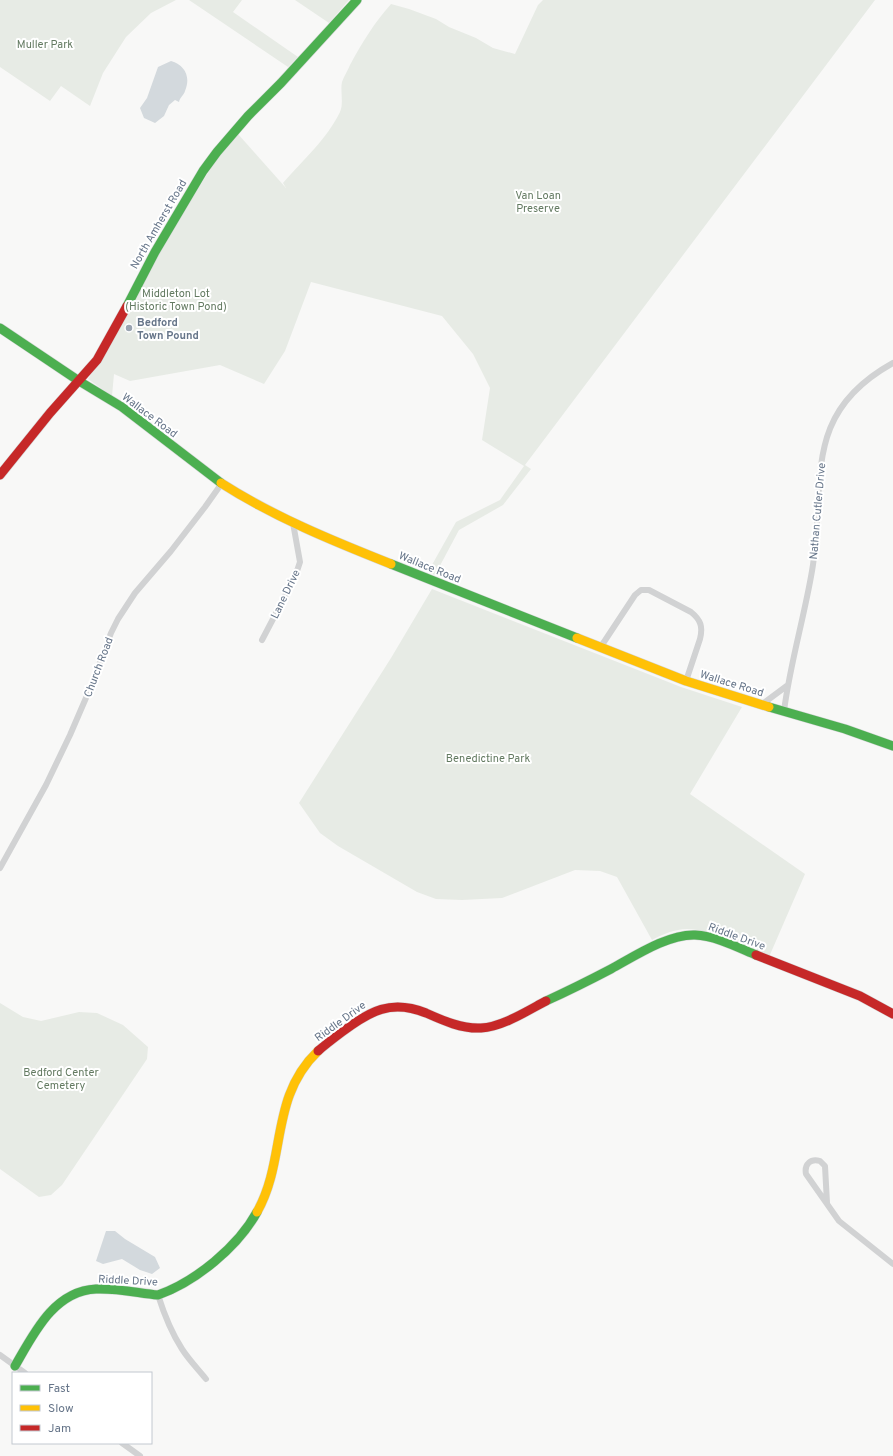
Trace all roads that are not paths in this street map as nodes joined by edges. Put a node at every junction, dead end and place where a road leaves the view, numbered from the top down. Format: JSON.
{"nodes":[{"id":1,"x":357,"y":0,"type":"edge"},
{"id":2,"x":0,"y":328,"type":"edge"},
{"id":3,"x":893,"y":363,"type":"edge"},
{"id":4,"x":79,"y":381,"type":"junction"},
{"id":5,"x":0,"y":475,"type":"edge"},
{"id":6,"x":222,"y":483,"type":"junction"},
{"id":7,"x":293,"y":523,"type":"junction"},
{"id":8,"x":262,"y":640,"type":"dead end"},
{"id":9,"x":600,"y":648,"type":"junction"},
{"id":10,"x":686,"y":681,"type":"junction"},
{"id":11,"x":788,"y":685,"type":"junction"},
{"id":12,"x":761,"y":705,"type":"junction"},
{"id":13,"x":784,"y":711,"type":"junction"},
{"id":14,"x":893,"y":746,"type":"edge"},
{"id":15,"x":0,"y":868,"type":"edge"},
{"id":16,"x":893,"y":1014,"type":"edge"},
{"id":17,"x":827,"y":1203,"type":"junction"},
{"id":18,"x":893,"y":1264,"type":"edge"},
{"id":19,"x":158,"y":1295,"type":"junction"},
{"id":20,"x":0,"y":1355,"type":"edge"},
{"id":21,"x":15,"y":1366,"type":"junction"},
{"id":22,"x":24,"y":1372,"type":"edge"},
{"id":23,"x":206,"y":1379,"type":"dead end"},
{"id":24,"x":123,"y":1444,"type":"edge"},
{"id":25,"x":140,"y":1456,"type":"edge"}],
"edges":[{"from":1,"to":4,"type":"street","name":"North Amherst Road"},
{"from":2,"to":4,"type":"street","name":"Wallace Road"},
{"from":3,"to":11,"type":"street","name":"Nathan Cutler Drive"},
{"from":4,"to":5,"type":"street","name":"North Amherst Road"},
{"from":4,"to":6,"type":"street","name":"Wallace Road"},
{"from":6,"to":7,"type":"street","name":"Wallace Road"},
{"from":6,"to":15,"type":"street","name":"Church Road"},
{"from":7,"to":8,"type":"street","name":"Lane Drive"},
{"from":7,"to":9,"type":"street","name":"Wallace Road"},
{"from":9,"to":10,"type":"street","name":"Wallace Road"},
{"from":9,"to":10,"type":"street"},
{"from":10,"to":12,"type":"street","name":"Wallace Road"},
{"from":11,"to":12,"type":"street"},
{"from":11,"to":13,"type":"street","name":"Nathan Cutler Drive"},
{"from":12,"to":13,"type":"street","name":"Wallace Road"},
{"from":13,"to":14,"type":"street","name":"Wallace Road"},
{"from":16,"to":19,"type":"street","name":"Riddle Drive"},
{"from":17,"to":17,"type":"street"},
{"from":17,"to":18,"type":"street"},
{"from":19,"to":21,"type":"street","name":"Riddle Drive"},
{"from":19,"to":23,"type":"street"},
{"from":20,"to":21,"type":"street"},
{"from":21,"to":22,"type":"street"},
{"from":24,"to":25,"type":"street"}]}
